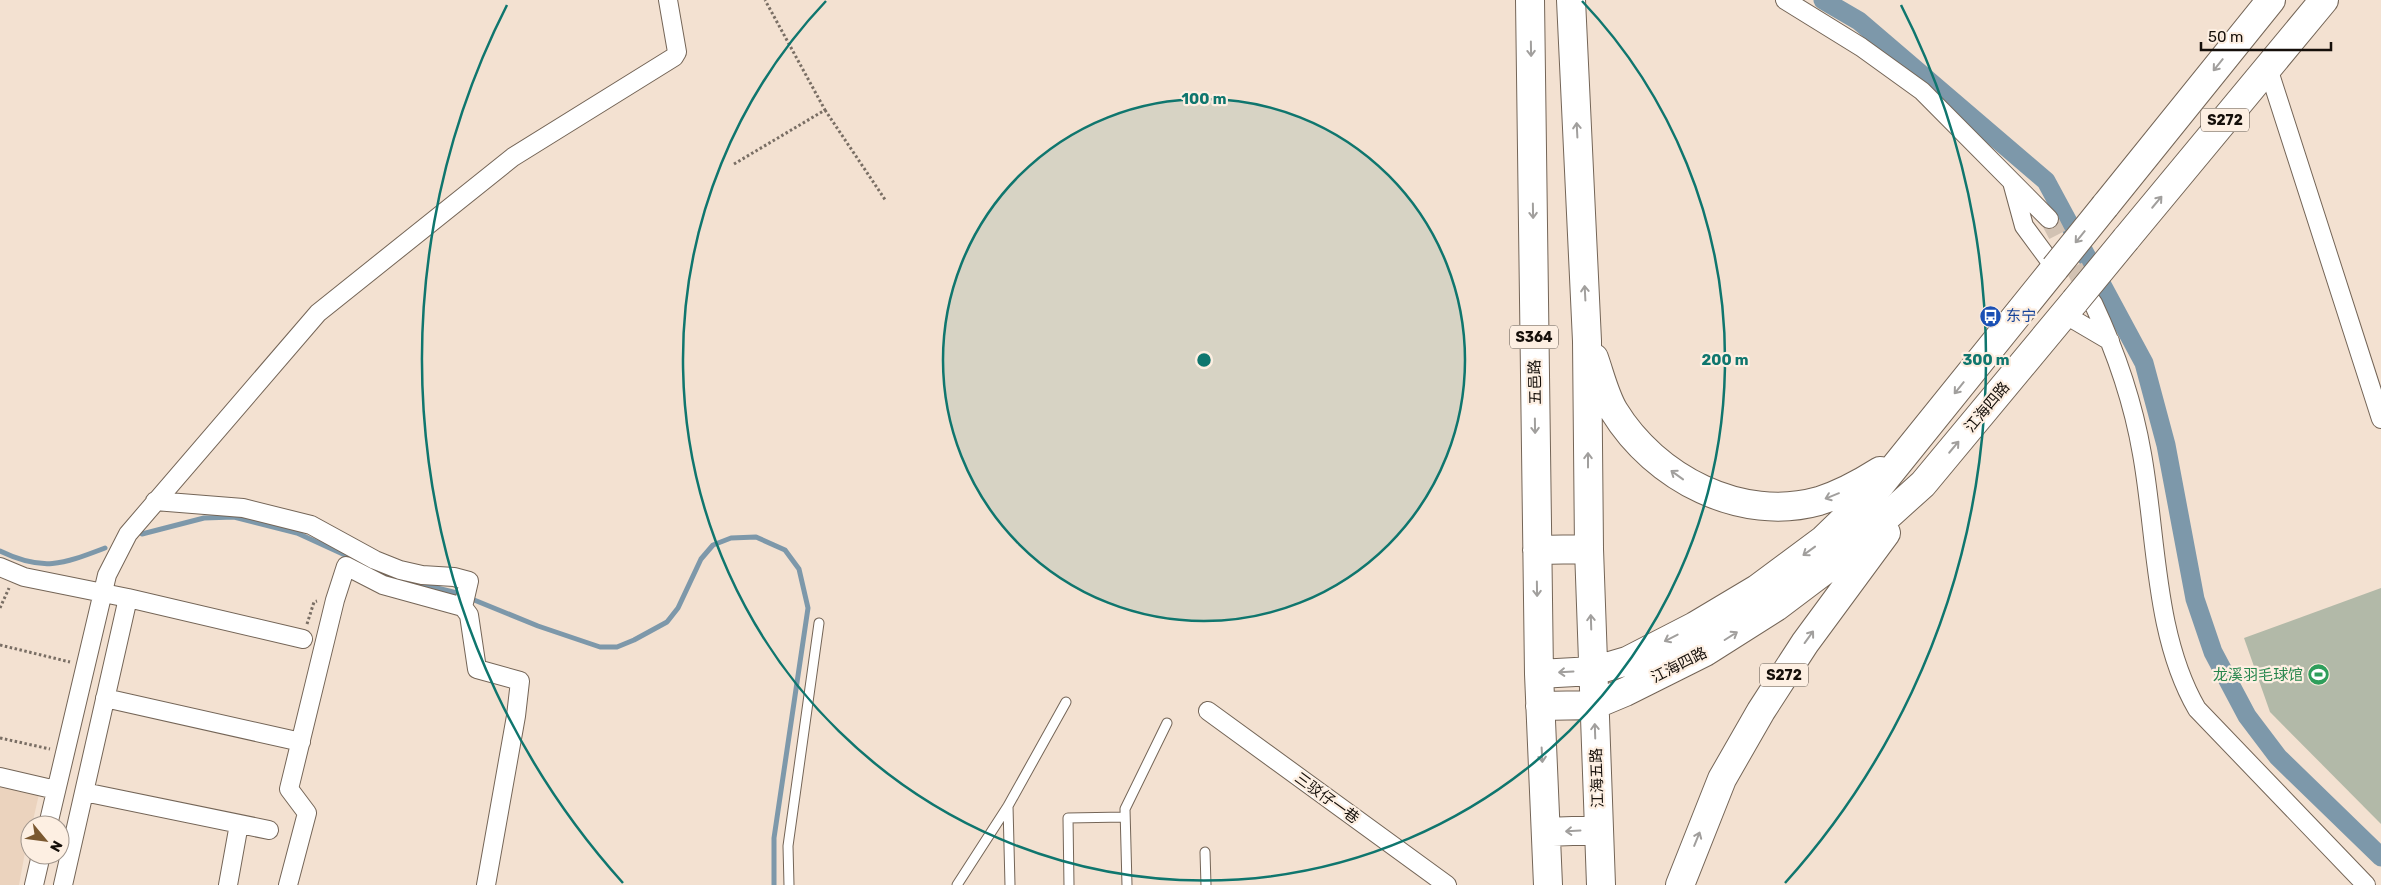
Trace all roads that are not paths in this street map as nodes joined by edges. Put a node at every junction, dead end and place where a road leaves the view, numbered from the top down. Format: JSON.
{"nodes":[{"id":1,"x":668,"y":0,"type":"edge"},
{"id":2,"x":1530,"y":0,"type":"edge"},
{"id":3,"x":1571,"y":0,"type":"edge"},
{"id":4,"x":1785,"y":0,"type":"edge"},
{"id":5,"x":2271,"y":0,"type":"edge"},
{"id":6,"x":2324,"y":0,"type":"edge"},
{"id":7,"x":2268,"y":68,"type":"junction"},
{"id":8,"x":2012,"y":181,"type":"junction"},
{"id":9,"x":2048,"y":219,"type":"tunnel mouth"},
{"id":10,"x":2055,"y":268,"type":"junction"},
{"id":11,"x":2077,"y":306,"type":"junction"},
{"id":12,"x":1588,"y":341,"type":"junction"},
{"id":13,"x":2110,"y":341,"type":"junction"},
{"id":14,"x":2381,"y":419,"type":"edge"},
{"id":15,"x":1905,"y":455,"type":"junction"},
{"id":16,"x":1923,"y":484,"type":"junction"},
{"id":17,"x":155,"y":501,"type":"junction"},
{"id":18,"x":1589,"y":549,"type":"junction"},
{"id":19,"x":1537,"y":550,"type":"junction"},
{"id":20,"x":8,"y":570,"type":"edge"},
{"id":21,"x":102,"y":594,"type":"junction"},
{"id":22,"x":128,"y":598,"type":"junction"},
{"id":23,"x":463,"y":606,"type":"junction"},
{"id":24,"x":819,"y":623,"type":"dead end"},
{"id":25,"x":1695,"y":626,"type":"junction"},
{"id":26,"x":303,"y":639,"type":"dead end"},
{"id":27,"x":1705,"y":652,"type":"junction"},
{"id":28,"x":1593,"y":671,"type":"junction"},
{"id":29,"x":1539,"y":674,"type":"junction"},
{"id":30,"x":105,"y":698,"type":"junction"},
{"id":31,"x":1066,"y":702,"type":"dead end"},
{"id":32,"x":1594,"y":705,"type":"junction"},
{"id":33,"x":1540,"y":706,"type":"junction"},
{"id":34,"x":1208,"y":711,"type":"dead end"},
{"id":35,"x":1167,"y":723,"type":"dead end"},
{"id":36,"x":301,"y":742,"type":"junction"},
{"id":37,"x":0,"y":777,"type":"edge"},
{"id":38,"x":56,"y":790,"type":"junction"},
{"id":39,"x":84,"y":792,"type":"junction"},
{"id":40,"x":1008,"y":806,"type":"junction"},
{"id":41,"x":50,"y":815,"type":"edge"},
{"id":42,"x":1125,"y":817,"type":"junction"},
{"id":43,"x":239,"y":824,"type":"junction"},
{"id":44,"x":269,"y":830,"type":"dead end"},
{"id":45,"x":1599,"y":830,"type":"junction"},
{"id":46,"x":1546,"y":832,"type":"junction"},
{"id":47,"x":1206,"y":852,"type":"dead end"},
{"id":48,"x":39,"y":865,"type":"edge"},
{"id":49,"x":34,"y":885,"type":"edge"},
{"id":50,"x":63,"y":885,"type":"edge"},
{"id":51,"x":228,"y":885,"type":"edge"},
{"id":52,"x":288,"y":885,"type":"edge"},
{"id":53,"x":486,"y":885,"type":"edge"},
{"id":54,"x":790,"y":885,"type":"edge"},
{"id":55,"x":957,"y":885,"type":"edge"},
{"id":56,"x":1010,"y":885,"type":"edge"},
{"id":57,"x":1069,"y":885,"type":"edge"},
{"id":58,"x":1127,"y":885,"type":"edge"},
{"id":59,"x":1206,"y":885,"type":"edge"},
{"id":60,"x":1447,"y":885,"type":"edge"},
{"id":61,"x":1548,"y":885,"type":"edge"},
{"id":62,"x":1602,"y":885,"type":"edge"},
{"id":63,"x":1680,"y":885,"type":"edge"},
{"id":64,"x":2366,"y":885,"type":"edge"}],
"edges":[{"from":1,"to":17,"type":"street"},
{"from":2,"to":19,"type":"main road","name":"五邑路","number":"S364","one_way":true},
{"from":12,"to":3,"type":"main road","one_way":true},
{"from":4,"to":8,"type":"street"},
{"from":5,"to":10,"type":"main road","name":"江海四路","number":"S272","one_way":true,"bridge":true},
{"from":6,"to":7,"type":"main road","name":"江海四路","number":"S272"},
{"from":11,"to":7,"type":"main road","name":"江海四路","number":"S272","one_way":true,"bridge":true},
{"from":7,"to":14,"type":"street"},
{"from":8,"to":9,"type":"street"},
{"from":8,"to":10,"type":"street"},
{"from":10,"to":15,"type":"main road","name":"江海四路","number":"S272","one_way":true},
{"from":11,"to":13,"type":"street"},
{"from":11,"to":13,"type":"street"},
{"from":16,"to":11,"type":"main road","name":"江海四路","number":"S272","one_way":true},
{"from":15,"to":12,"type":"main road","one_way":true},
{"from":18,"to":12,"type":"main road","one_way":true},
{"from":13,"to":64,"type":"street"},
{"from":15,"to":25,"type":"main road","name":"江海四路","number":"S272","one_way":true},
{"from":27,"to":16,"type":"main road","name":"江海四路","number":"S272","one_way":true},
{"from":63,"to":16,"type":"main road","number":"S272","one_way":true},
{"from":17,"to":21,"type":"street"},
{"from":17,"to":23,"type":"street"},
{"from":18,"to":19,"type":"main road"},
{"from":28,"to":18,"type":"main road","one_way":true},
{"from":19,"to":29,"type":"main road","name":"五邑路","number":"S364","one_way":true},
{"from":20,"to":21,"type":"street"},
{"from":21,"to":22,"type":"street"},
{"from":21,"to":38,"type":"street"},
{"from":22,"to":26,"type":"street"},
{"from":22,"to":30,"type":"street"},
{"from":23,"to":36,"type":"street"},
{"from":23,"to":53,"type":"street"},
{"from":24,"to":54,"type":"lane"},
{"from":25,"to":27,"type":"main road"},
{"from":25,"to":28,"type":"main road","name":"江海四路","number":"S272","one_way":true},
{"from":27,"to":32,"type":"main road","name":"江海四路","number":"S272"},
{"from":28,"to":29,"type":"main road","name":"江海四路","number":"S272","one_way":true},
{"from":28,"to":32,"type":"main road","name":"江海五路"},
{"from":29,"to":33,"type":"main road"},
{"from":30,"to":36,"type":"street"},
{"from":30,"to":39,"type":"street"},
{"from":31,"to":40,"type":"lane"},
{"from":32,"to":33,"type":"main road","number":"S272"},
{"from":45,"to":32,"type":"main road","name":"江海五路","one_way":true},
{"from":33,"to":46,"type":"main road","one_way":true},
{"from":34,"to":60,"type":"street","name":"三驳仔一巷"},
{"from":35,"to":42,"type":"lane"},
{"from":36,"to":52,"type":"street"},
{"from":37,"to":38,"type":"street"},
{"from":38,"to":41,"type":"street"},
{"from":39,"to":43,"type":"street"},
{"from":39,"to":50,"type":"street"},
{"from":40,"to":55,"type":"lane"},
{"from":40,"to":56,"type":"lane"},
{"from":42,"to":57,"type":"lane"},
{"from":42,"to":58,"type":"lane"},
{"from":43,"to":44,"type":"street"},
{"from":43,"to":51,"type":"street"},
{"from":45,"to":46,"type":"main road","one_way":true},
{"from":45,"to":62,"type":"main road","name":"江海五路"},
{"from":46,"to":61,"type":"main road"},
{"from":47,"to":59,"type":"lane"},
{"from":48,"to":49,"type":"street"}]}
